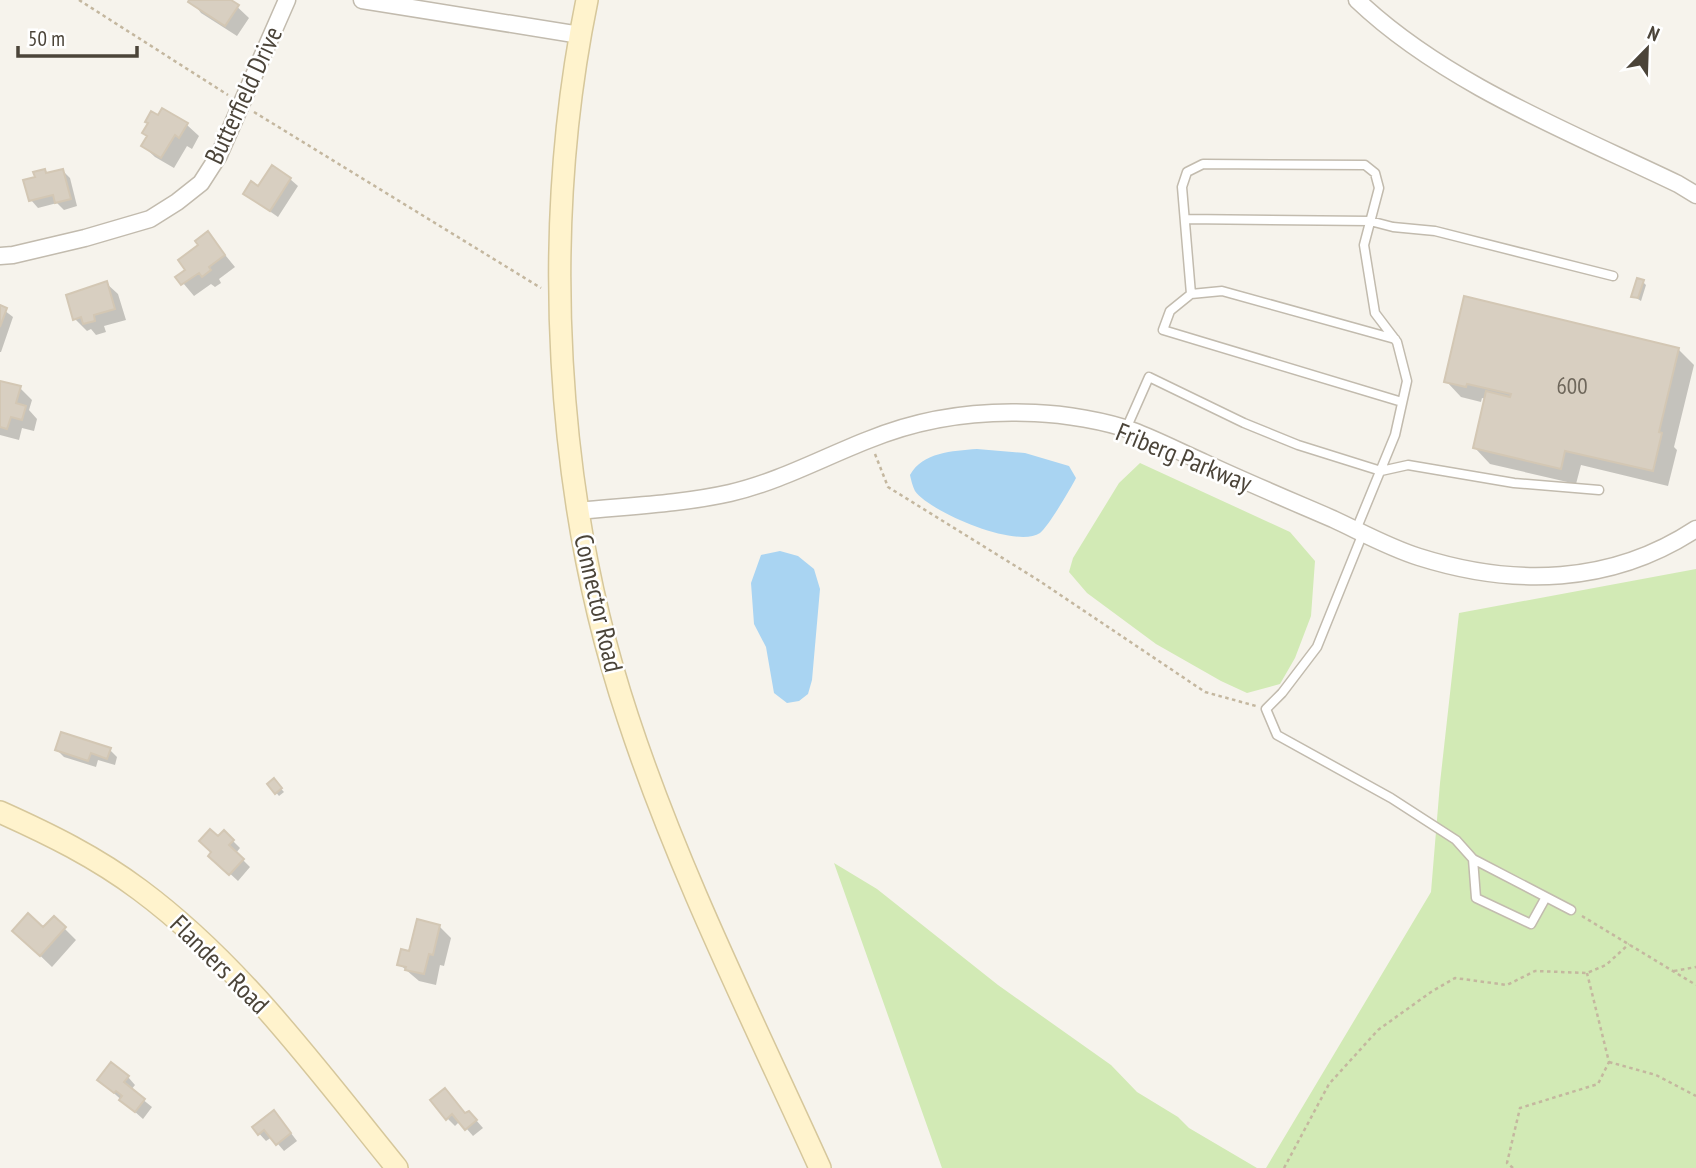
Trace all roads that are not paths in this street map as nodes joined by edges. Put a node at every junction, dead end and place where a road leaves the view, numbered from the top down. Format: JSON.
{"nodes":[{"id":1,"x":287,"y":0,"type":"edge"},
{"id":2,"x":362,"y":0,"type":"edge"},
{"id":3,"x":587,"y":0,"type":"edge"},
{"id":4,"x":1357,"y":0,"type":"edge"},
{"id":5,"x":580,"y":35,"type":"junction"},
{"id":6,"x":1696,"y":195,"type":"edge"},
{"id":7,"x":1185,"y":219,"type":"junction"},
{"id":8,"x":1370,"y":221,"type":"junction"},
{"id":9,"x":0,"y":256,"type":"edge"},
{"id":10,"x":1614,"y":275,"type":"dead end"},
{"id":11,"x":1191,"y":294,"type":"junction"},
{"id":12,"x":1396,"y":339,"type":"junction"},
{"id":13,"x":1402,"y":402,"type":"junction"},
{"id":14,"x":1126,"y":429,"type":"junction"},
{"id":15,"x":1381,"y":471,"type":"junction"},
{"id":16,"x":1599,"y":491,"type":"dead end"},
{"id":17,"x":578,"y":511,"type":"junction"},
{"id":18,"x":1696,"y":529,"type":"edge"},
{"id":19,"x":1360,"y":531,"type":"junction"},
{"id":20,"x":0,"y":812,"type":"edge"},
{"id":21,"x":1473,"y":859,"type":"junction"},
{"id":22,"x":1546,"y":897,"type":"junction"},
{"id":23,"x":1574,"y":911,"type":"road end"},
{"id":24,"x":397,"y":1168,"type":"edge"},
{"id":25,"x":820,"y":1168,"type":"edge"}],
"edges":[{"from":1,"to":9,"type":"street","name":"Butterfield Drive"},
{"from":2,"to":5,"type":"street"},
{"from":3,"to":5,"type":"street","name":"Connector Road"},
{"from":4,"to":6,"type":"street"},
{"from":5,"to":17,"type":"street","name":"Connector Road"},
{"from":7,"to":8,"type":"lane"},
{"from":7,"to":8,"type":"lane"},
{"from":7,"to":11,"type":"lane"},
{"from":8,"to":10,"type":"lane"},
{"from":8,"to":12,"type":"lane"},
{"from":11,"to":12,"type":"lane"},
{"from":11,"to":13,"type":"lane"},
{"from":12,"to":13,"type":"lane"},
{"from":13,"to":15,"type":"lane"},
{"from":14,"to":15,"type":"lane"},
{"from":14,"to":17,"type":"street","name":"Friberg Parkway"},
{"from":14,"to":19,"type":"street","name":"Friberg Parkway"},
{"from":15,"to":16,"type":"lane"},
{"from":15,"to":19,"type":"lane"},
{"from":17,"to":25,"type":"street","name":"Connector Road"},
{"from":18,"to":19,"type":"street","name":"Friberg Parkway"},
{"from":19,"to":21,"type":"lane"},
{"from":20,"to":24,"type":"street","name":"Flanders Road"},
{"from":21,"to":22,"type":"lane"},
{"from":21,"to":22,"type":"lane"},
{"from":22,"to":23,"type":"lane"}]}
